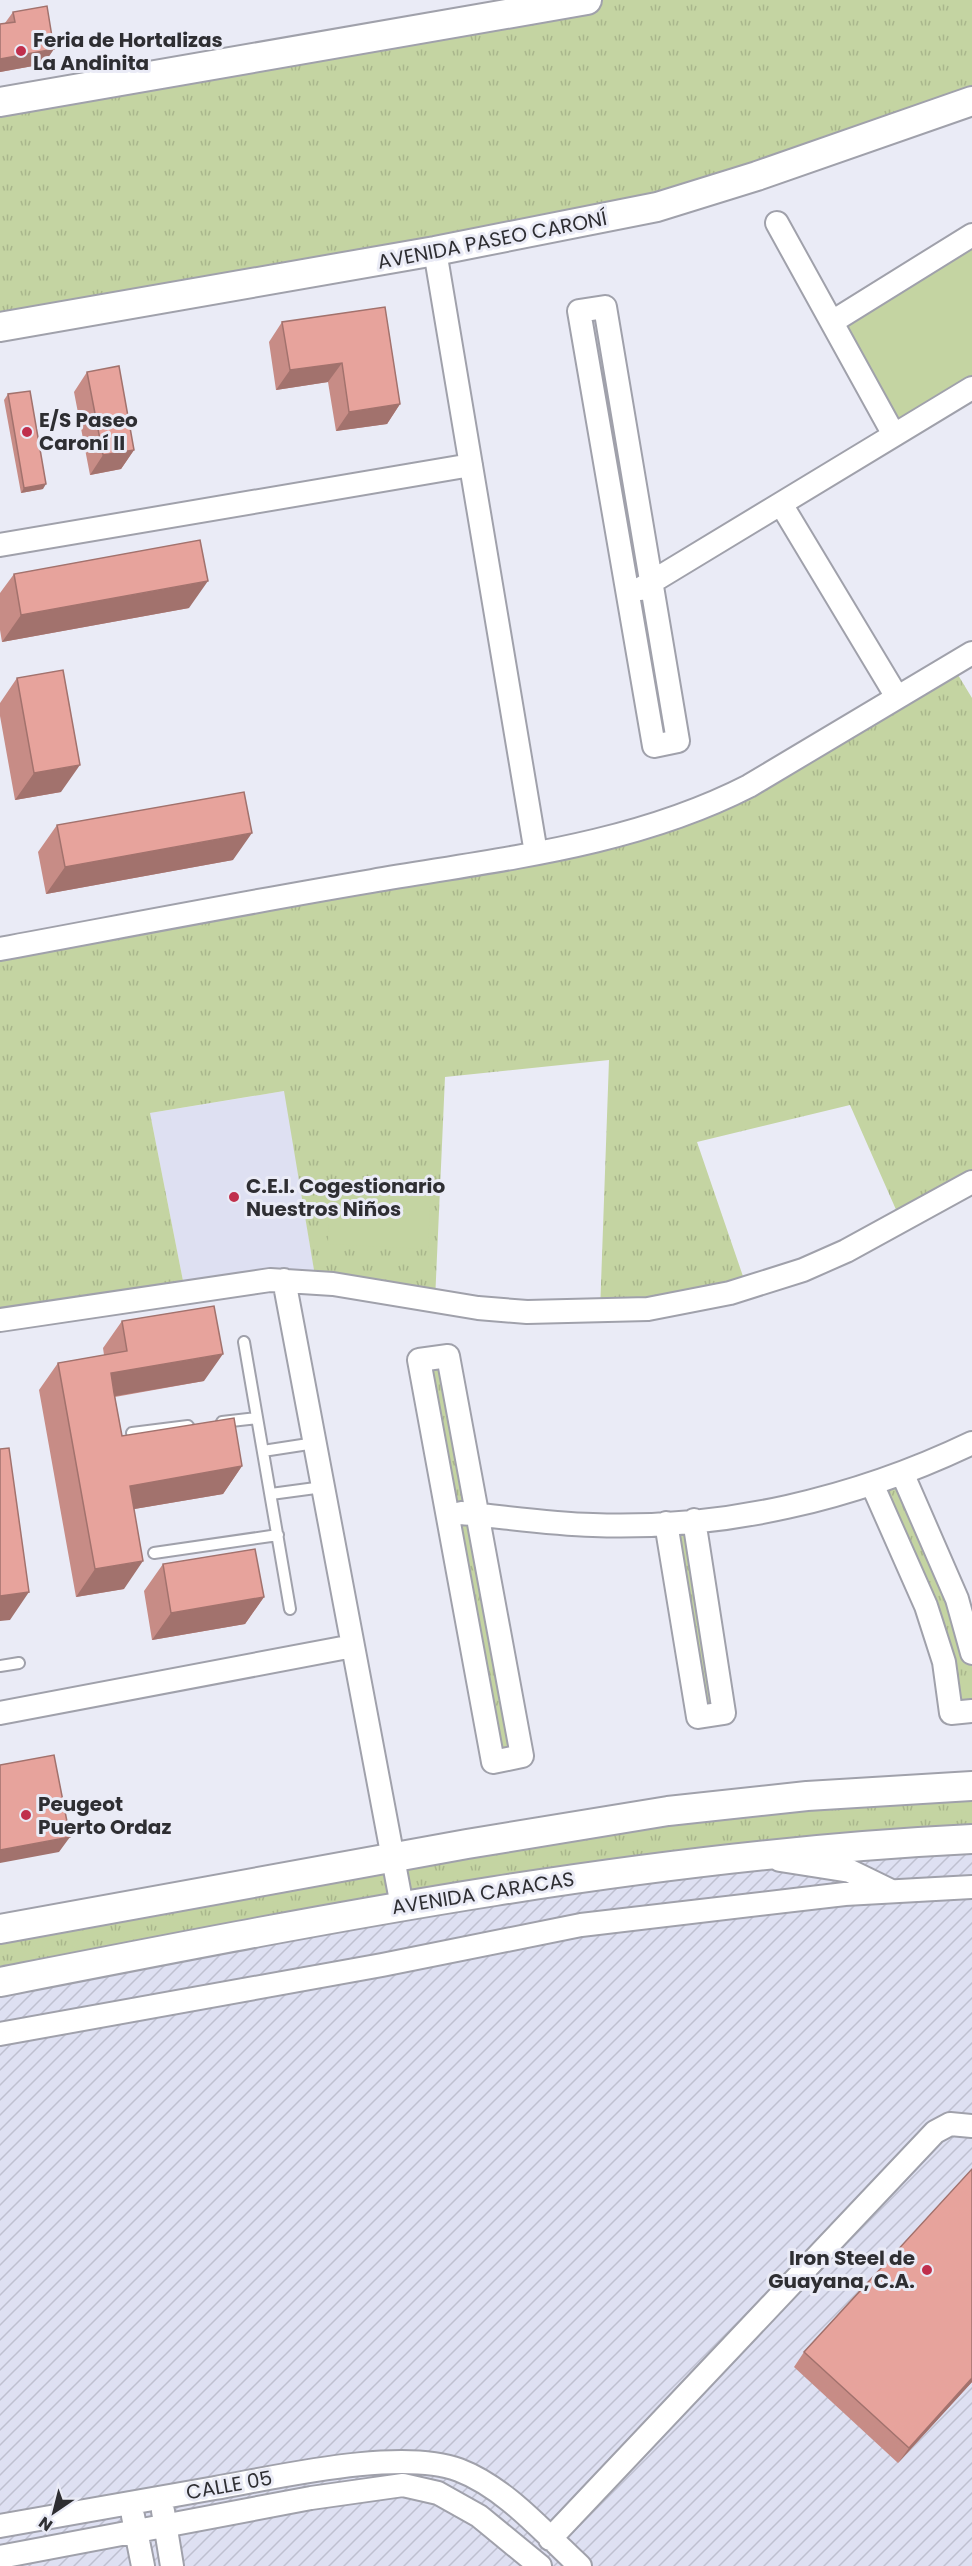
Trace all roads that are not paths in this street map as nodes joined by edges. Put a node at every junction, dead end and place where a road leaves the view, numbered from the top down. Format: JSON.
{"nodes":[{"id":1,"x":587,"y":0,"type":"edge"},
{"id":2,"x":972,"y":101,"type":"edge"},
{"id":3,"x":0,"y":102,"type":"edge"},
{"id":4,"x":777,"y":223,"type":"dead end"},
{"id":5,"x":972,"y":235,"type":"edge"},
{"id":6,"x":435,"y":251,"type":"junction"},
{"id":7,"x":832,"y":322,"type":"junction"},
{"id":8,"x":0,"y":327,"type":"edge"},
{"id":9,"x":972,"y":388,"type":"edge"},
{"id":10,"x":894,"y":435,"type":"junction"},
{"id":11,"x":471,"y":465,"type":"junction"},
{"id":12,"x":781,"y":504,"type":"junction"},
{"id":13,"x":0,"y":545,"type":"edge"},
{"id":14,"x":651,"y":582,"type":"junction"},
{"id":15,"x":629,"y":595,"type":"junction"},
{"id":16,"x":972,"y":653,"type":"edge"},
{"id":17,"x":897,"y":697,"type":"junction"},
{"id":18,"x":536,"y":853,"type":"junction"},
{"id":19,"x":0,"y":949,"type":"edge"},
{"id":20,"x":972,"y":1182,"type":"edge"},
{"id":21,"x":284,"y":1280,"type":"junction"},
{"id":22,"x":0,"y":1320,"type":"edge"},
{"id":23,"x":244,"y":1342,"type":"dead end"},
{"id":24,"x":257,"y":1418,"type":"junction"},
{"id":25,"x":132,"y":1433,"type":"edge"},
{"id":26,"x":315,"y":1443,"type":"junction"},
{"id":27,"x":972,"y":1443,"type":"edge"},
{"id":28,"x":263,"y":1451,"type":"junction"},
{"id":29,"x":903,"y":1475,"type":"junction"},
{"id":30,"x":873,"y":1485,"type":"junction"},
{"id":31,"x":323,"y":1487,"type":"junction"},
{"id":32,"x":270,"y":1494,"type":"junction"},
{"id":33,"x":448,"y":1511,"type":"junction"},
{"id":34,"x":476,"y":1514,"type":"junction"},
{"id":35,"x":694,"y":1520,"type":"junction"},
{"id":36,"x":666,"y":1523,"type":"junction"},
{"id":37,"x":278,"y":1535,"type":"junction"},
{"id":38,"x":154,"y":1553,"type":"dead end"},
{"id":39,"x":290,"y":1609,"type":"dead end"},
{"id":40,"x":353,"y":1646,"type":"junction"},
{"id":41,"x":972,"y":1653,"type":"edge"},
{"id":42,"x":20,"y":1663,"type":"dead end"},
{"id":43,"x":0,"y":1666,"type":"edge"},
{"id":44,"x":972,"y":1712,"type":"edge"},
{"id":45,"x":0,"y":1713,"type":"edge"},
{"id":46,"x":972,"y":1786,"type":"edge"},
{"id":47,"x":972,"y":1839,"type":"edge"},
{"id":48,"x":748,"y":1855,"type":"junction"},
{"id":49,"x":392,"y":1858,"type":"junction"},
{"id":50,"x":972,"y":1887,"type":"edge"},
{"id":51,"x":891,"y":1890,"type":"junction"},
{"id":52,"x":402,"y":1906,"type":"junction"},
{"id":53,"x":0,"y":1929,"type":"edge"},
{"id":54,"x":0,"y":1982,"type":"edge"},
{"id":55,"x":0,"y":2034,"type":"edge"},
{"id":56,"x":972,"y":2126,"type":"edge"},
{"id":57,"x":160,"y":2498,"type":"junction"},
{"id":58,"x":130,"y":2503,"type":"junction"},
{"id":59,"x":0,"y":2526,"type":"edge"},
{"id":60,"x":165,"y":2526,"type":"junction"},
{"id":61,"x":136,"y":2531,"type":"junction"},
{"id":62,"x":550,"y":2539,"type":"junction"},
{"id":63,"x":0,"y":2557,"type":"edge"},
{"id":64,"x":143,"y":2566,"type":"edge"},
{"id":65,"x":172,"y":2566,"type":"edge"},
{"id":66,"x":540,"y":2566,"type":"edge"},
{"id":67,"x":580,"y":2566,"type":"edge"}],
"edges":[{"from":1,"to":3,"type":"street"},
{"from":2,"to":6,"type":"street","name":"AVENIDA PASEO CARONÍ"},
{"from":4,"to":7,"type":"street"},
{"from":5,"to":7,"type":"street"},
{"from":6,"to":8,"type":"street","name":"AVENIDA PASEO CARONÍ"},
{"from":6,"to":11,"type":"street"},
{"from":7,"to":10,"type":"street"},
{"from":9,"to":10,"type":"street"},
{"from":10,"to":12,"type":"street"},
{"from":11,"to":13,"type":"street"},
{"from":11,"to":18,"type":"street"},
{"from":12,"to":14,"type":"street"},
{"from":12,"to":17,"type":"street"},
{"from":14,"to":15,"type":"street"},
{"from":14,"to":15,"type":"street"},
{"from":14,"to":15,"type":"street"},
{"from":16,"to":17,"type":"street"},
{"from":17,"to":18,"type":"street"},
{"from":18,"to":19,"type":"street"},
{"from":20,"to":21,"type":"street"},
{"from":21,"to":22,"type":"street"},
{"from":21,"to":26,"type":"street"},
{"from":23,"to":24,"type":"lane"},
{"from":24,"to":25,"type":"lane"},
{"from":24,"to":28,"type":"lane"},
{"from":26,"to":28,"type":"lane"},
{"from":26,"to":31,"type":"street"},
{"from":27,"to":29,"type":"street"},
{"from":28,"to":32,"type":"lane"},
{"from":29,"to":30,"type":"street"},
{"from":29,"to":41,"type":"street"},
{"from":30,"to":35,"type":"street"},
{"from":30,"to":44,"type":"street"},
{"from":31,"to":32,"type":"lane"},
{"from":31,"to":40,"type":"street"},
{"from":32,"to":37,"type":"lane"},
{"from":33,"to":34,"type":"street"},
{"from":33,"to":34,"type":"street"},
{"from":33,"to":34,"type":"street"},
{"from":34,"to":36,"type":"street"},
{"from":35,"to":36,"type":"street"},
{"from":35,"to":36,"type":"street"},
{"from":37,"to":38,"type":"lane"},
{"from":37,"to":39,"type":"lane"},
{"from":40,"to":45,"type":"street"},
{"from":40,"to":49,"type":"street"},
{"from":42,"to":43,"type":"lane"},
{"from":46,"to":49,"type":"street"},
{"from":47,"to":48,"type":"street","name":"AVENIDA CARACAS"},
{"from":48,"to":51,"type":"street"},
{"from":48,"to":52,"type":"street","name":"AVENIDA CARACAS"},
{"from":49,"to":52,"type":"street"},
{"from":49,"to":53,"type":"street"},
{"from":50,"to":51,"type":"street"},
{"from":51,"to":55,"type":"street"},
{"from":52,"to":54,"type":"street","name":"AVENIDA CARACAS"},
{"from":56,"to":62,"type":"street"},
{"from":57,"to":58,"type":"street","name":"CALLE 05"},
{"from":57,"to":60,"type":"street"},
{"from":57,"to":62,"type":"street","name":"CALLE 05"},
{"from":58,"to":59,"type":"street","name":"CALLE 05"},
{"from":58,"to":61,"type":"street"},
{"from":60,"to":61,"type":"street","name":"CALLE 05"},
{"from":60,"to":65,"type":"street"},
{"from":60,"to":66,"type":"street","name":"CALLE 05"},
{"from":61,"to":63,"type":"street","name":"CALLE 05"},
{"from":61,"to":64,"type":"street"},
{"from":62,"to":67,"type":"street"}]}
